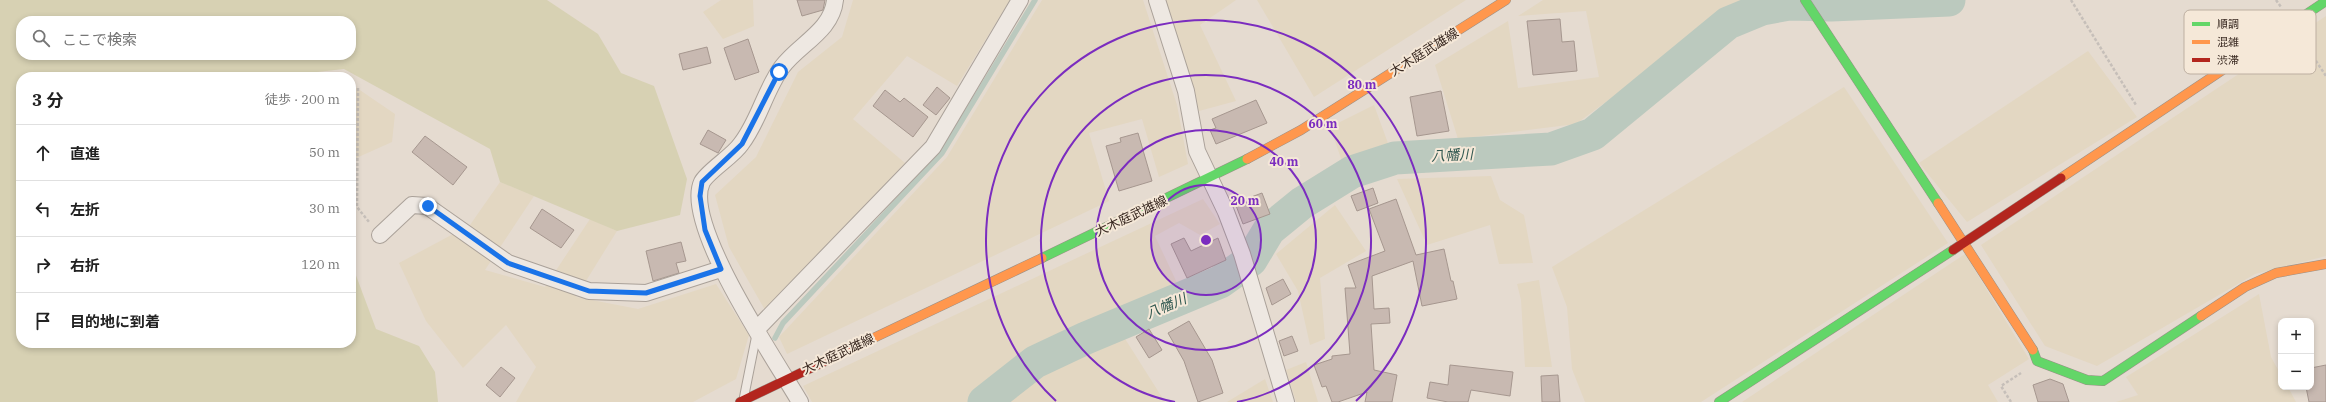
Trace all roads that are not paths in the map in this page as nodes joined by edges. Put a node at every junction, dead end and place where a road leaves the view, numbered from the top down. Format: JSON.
{"nodes":[{"id":1,"x":835,"y":0,"type":"edge"},
{"id":2,"x":1020,"y":0,"type":"edge"},
{"id":3,"x":1157,"y":0,"type":"edge"},
{"id":4,"x":1805,"y":0,"type":"edge"},
{"id":5,"x":2326,"y":0,"type":"edge"},
{"id":6,"x":1503,"y":1,"type":"edge"},
{"id":7,"x":2311,"y":10,"type":"edge"},
{"id":8,"x":2216,"y":74,"type":"edge"},
{"id":9,"x":1209,"y":179,"type":"junction"},
{"id":10,"x":380,"y":235,"type":"road end"},
{"id":11,"x":1964,"y":243,"type":"junction"},
{"id":12,"x":2326,"y":264,"type":"edge"},
{"id":13,"x":721,"y":269,"type":"junction"},
{"id":14,"x":757,"y":329,"type":"junction"},
{"id":15,"x":787,"y":378,"type":"junction"},
{"id":16,"x":742,"y":402,"type":"edge"},
{"id":17,"x":800,"y":402,"type":"edge"},
{"id":18,"x":1286,"y":402,"type":"edge"},
{"id":19,"x":1719,"y":402,"type":"edge"}],
"edges":[{"from":1,"to":13,"type":"street"},
{"from":2,"to":14,"type":"street"},
{"from":3,"to":9,"type":"street"},
{"from":4,"to":11,"type":"street"},
{"from":5,"to":7,"type":"street"},
{"from":6,"to":9,"type":"street","name":"大木庭武雄線"},
{"from":8,"to":11,"type":"street"},
{"from":9,"to":15,"type":"street","name":"大木庭武雄線"},
{"from":9,"to":18,"type":"street"},
{"from":10,"to":13,"type":"street"},
{"from":11,"to":12,"type":"street"},
{"from":11,"to":19,"type":"street"},
{"from":13,"to":14,"type":"street"},
{"from":14,"to":15,"type":"street"},
{"from":14,"to":16,"type":"lane"},
{"from":15,"to":16,"type":"street","name":"大木庭武雄線"},
{"from":15,"to":17,"type":"street"}]}
